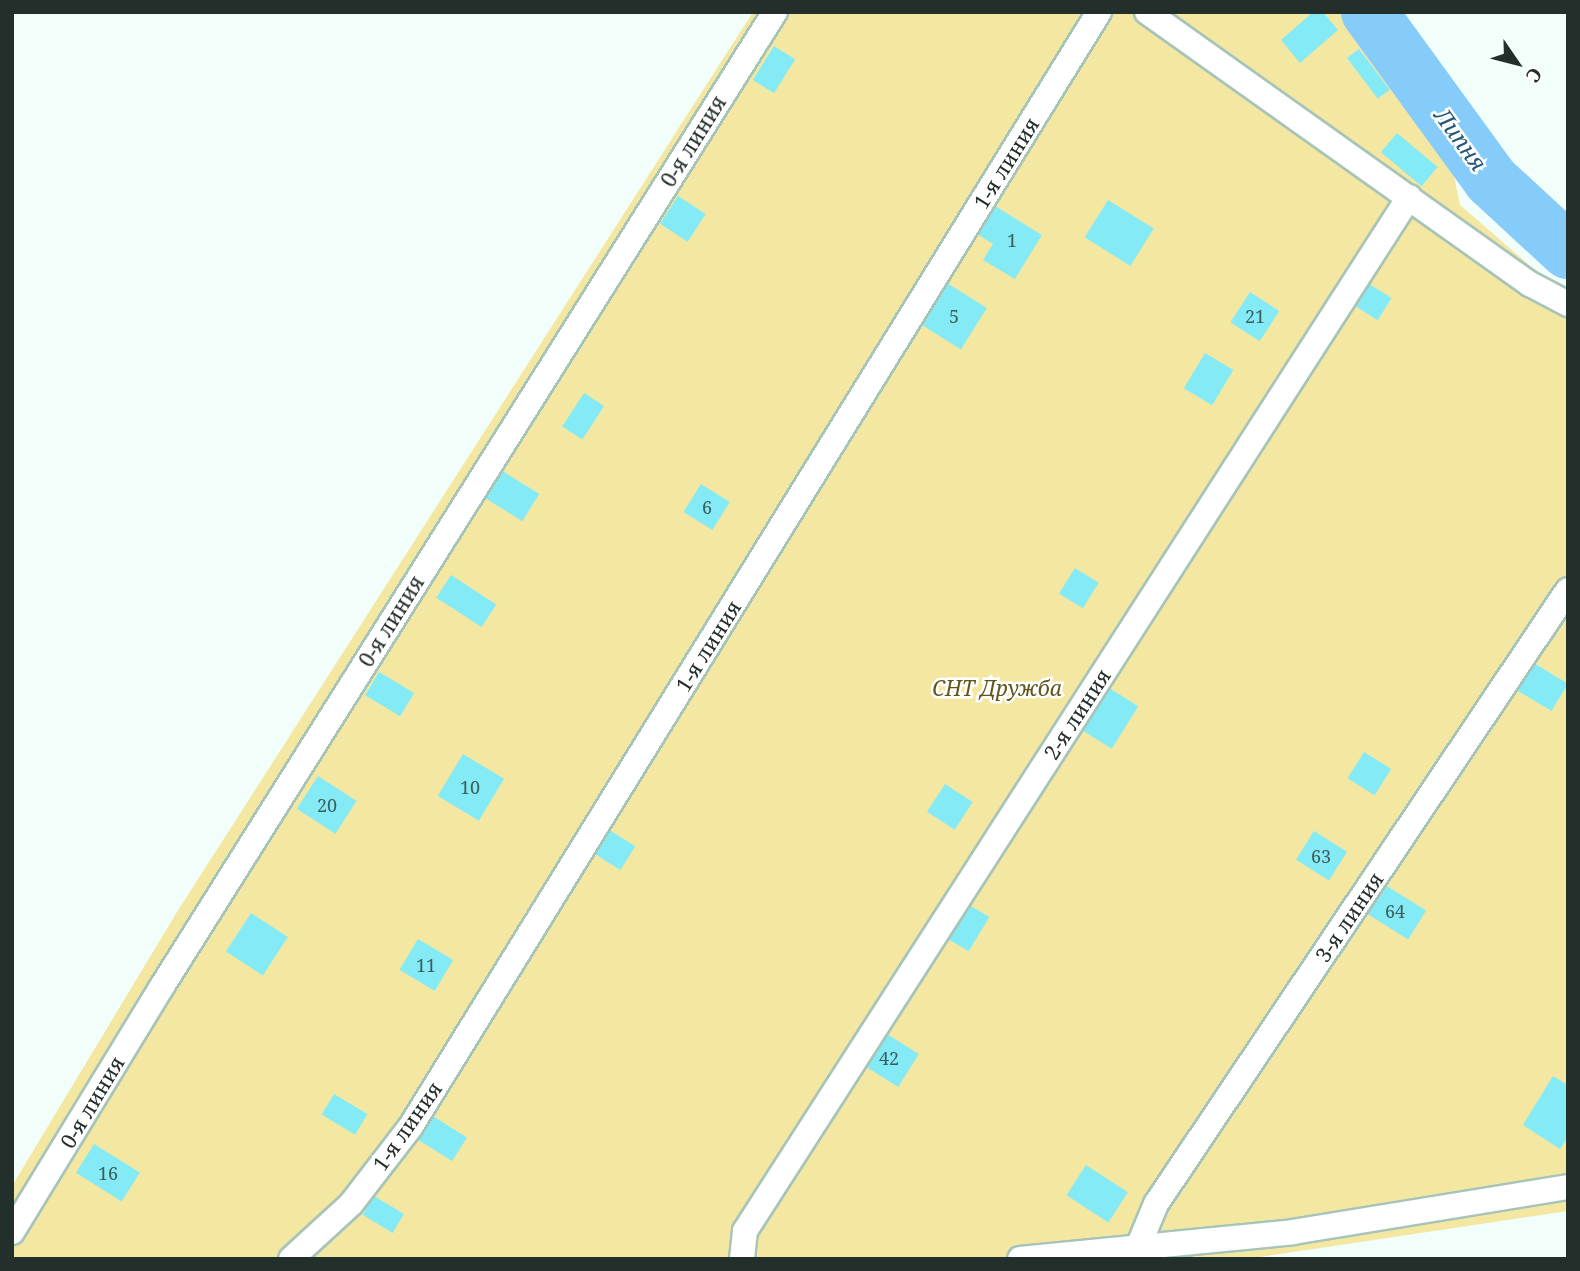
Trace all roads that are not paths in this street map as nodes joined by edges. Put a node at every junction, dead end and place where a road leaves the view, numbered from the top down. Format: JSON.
{"nodes":[{"id":1,"x":775,"y":12,"type":"edge"},
{"id":2,"x":1099,"y":12,"type":"edge"},
{"id":3,"x":1147,"y":12,"type":"edge"},
{"id":4,"x":1409,"y":197,"type":"junction"},
{"id":5,"x":1568,"y":304,"type":"edge"},
{"id":6,"x":1568,"y":590,"type":"edge"},
{"id":7,"x":1568,"y":1187,"type":"edge"},
{"id":8,"x":12,"y":1232,"type":"edge"},
{"id":9,"x":1138,"y":1247,"type":"junction"},
{"id":10,"x":291,"y":1259,"type":"edge"},
{"id":11,"x":742,"y":1259,"type":"edge"},
{"id":12,"x":1020,"y":1259,"type":"edge"}],
"edges":[{"from":1,"to":8,"type":"street","name":"0-я линия"},
{"from":2,"to":10,"type":"street","name":"1-я линия"},
{"from":3,"to":4,"type":"street"},
{"from":4,"to":5,"type":"street"},
{"from":4,"to":11,"type":"street","name":"2-я линия"},
{"from":6,"to":9,"type":"street","name":"3-я линия"},
{"from":7,"to":9,"type":"street"},
{"from":9,"to":12,"type":"street"}]}
